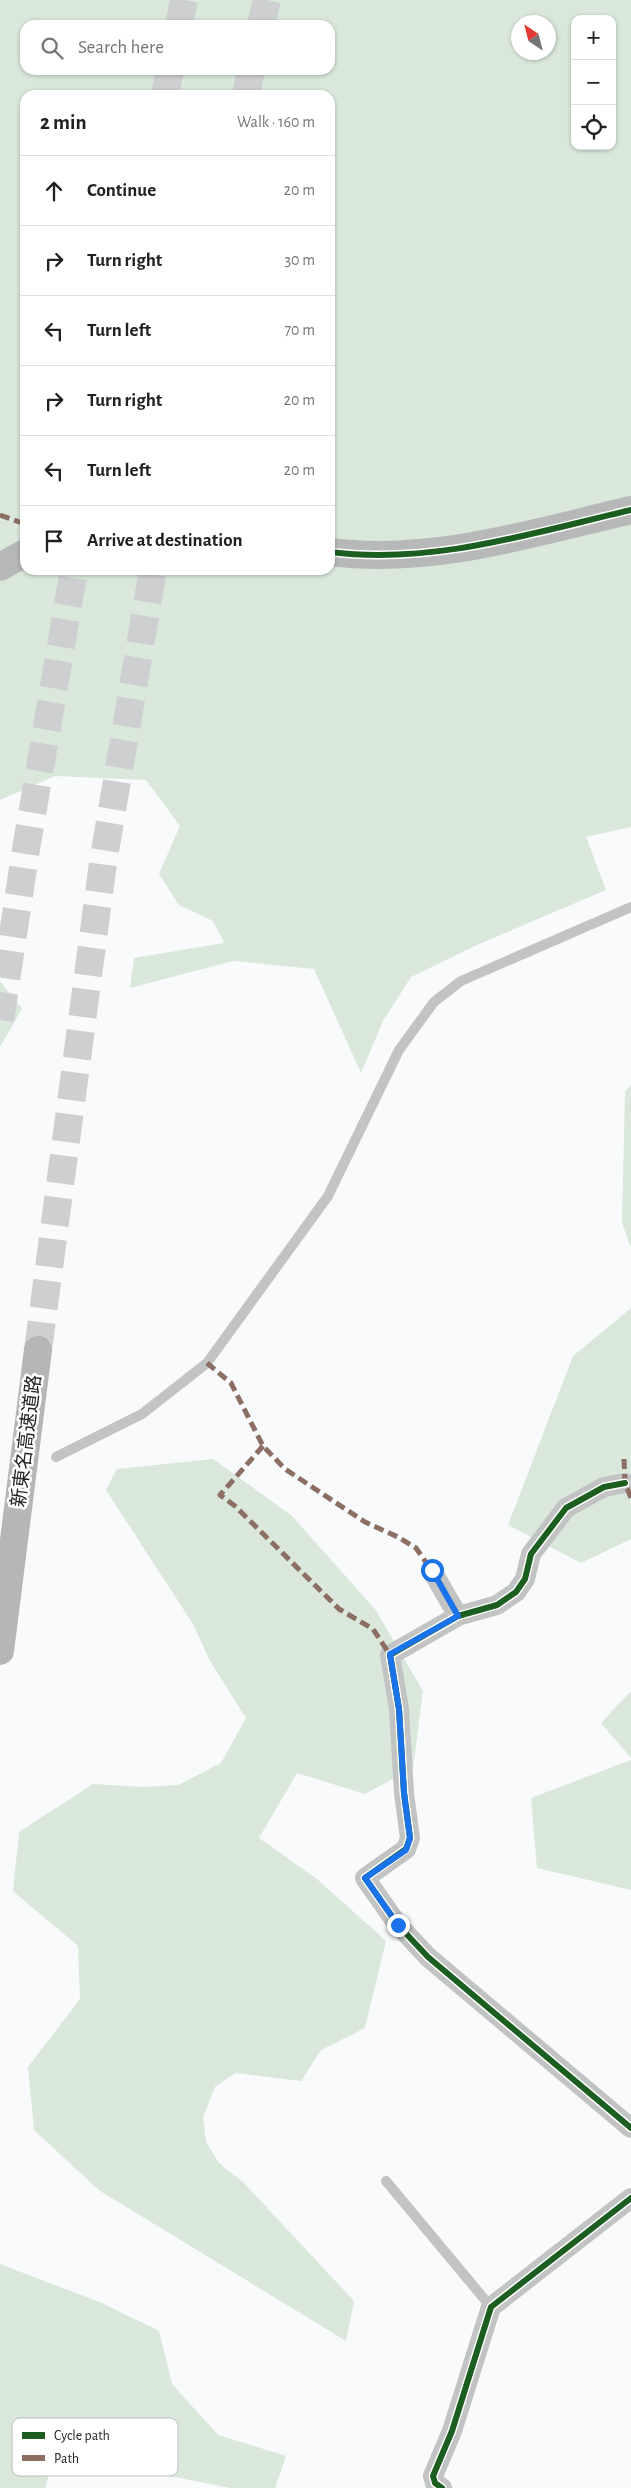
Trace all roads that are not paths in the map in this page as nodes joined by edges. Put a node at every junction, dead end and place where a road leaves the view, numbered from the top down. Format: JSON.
{"nodes":[{"id":1,"x":631,"y":510,"type":"edge"},
{"id":2,"x":335,"y":553,"type":"edge"},
{"id":3,"x":20,"y":556,"type":"edge"},
{"id":4,"x":0,"y":567,"type":"edge"},
{"id":5,"x":631,"y":907,"type":"edge"},
{"id":6,"x":38,"y":1350,"type":"tunnel mouth"},
{"id":7,"x":56,"y":1457,"type":"dead end"},
{"id":8,"x":625,"y":1483,"type":"dead end"},
{"id":9,"x":432,"y":1570,"type":"dead end"},
{"id":10,"x":458,"y":1616,"type":"junction"},
{"id":11,"x":0,"y":1651,"type":"edge"},
{"id":12,"x":631,"y":2128,"type":"edge"},
{"id":13,"x":386,"y":2181,"type":"dead end"},
{"id":14,"x":631,"y":2198,"type":"edge"},
{"id":15,"x":491,"y":2307,"type":"junction"},
{"id":16,"x":435,"y":2486,"type":"edge"}],
"edges":[{"from":1,"to":2,"type":"street"},
{"from":3,"to":4,"type":"street"},
{"from":5,"to":7,"type":"lane"},
{"from":6,"to":11,"type":"highway","name":"新東名高速道路"},
{"from":8,"to":10,"type":"street"},
{"from":9,"to":10,"type":"street"},
{"from":10,"to":12,"type":"street"},
{"from":13,"to":15,"type":"lane"},
{"from":14,"to":15,"type":"street"},
{"from":15,"to":16,"type":"street"}]}
